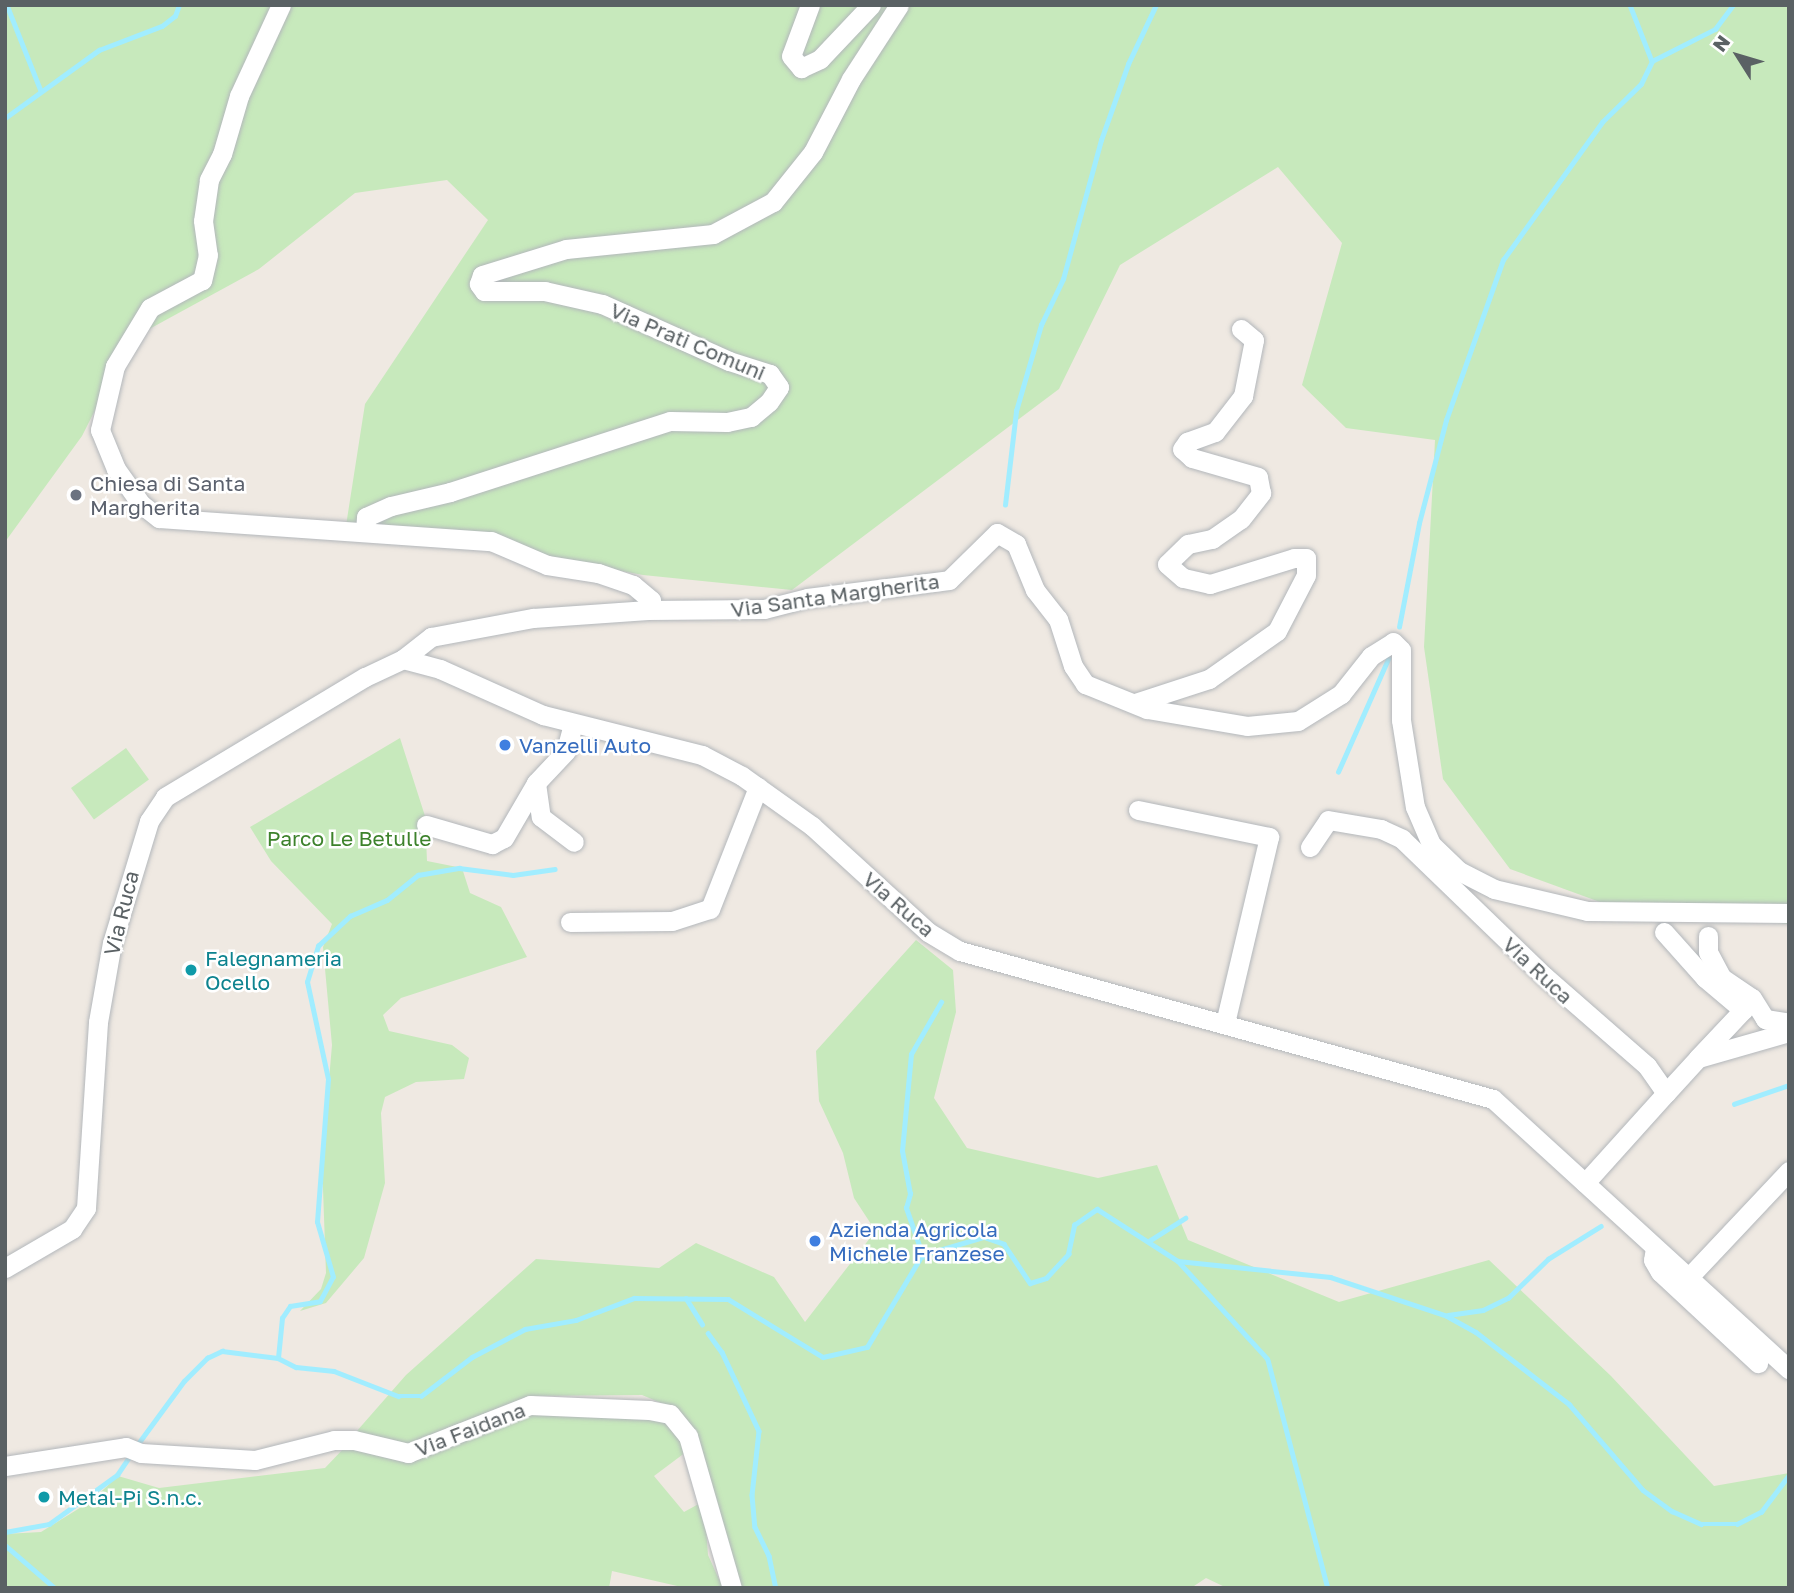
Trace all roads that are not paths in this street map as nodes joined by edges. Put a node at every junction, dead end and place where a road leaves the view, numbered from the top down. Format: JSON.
{"nodes":[{"id":1,"x":281,"y":5,"type":"edge"},
{"id":2,"x":810,"y":5,"type":"edge"},
{"id":3,"x":871,"y":5,"type":"edge"},
{"id":4,"x":899,"y":5,"type":"edge"},
{"id":5,"x":1241,"y":329,"type":"dead end"},
{"id":6,"x":365,"y":532,"type":"junction"},
{"id":7,"x":648,"y":610,"type":"junction"},
{"id":8,"x":403,"y":659,"type":"junction"},
{"id":9,"x":1136,"y":703,"type":"junction"},
{"id":10,"x":573,"y":724,"type":"junction"},
{"id":11,"x":536,"y":783,"type":"junction"},
{"id":12,"x":758,"y":787,"type":"junction"},
{"id":13,"x":1139,"y":810,"type":"dead end"},
{"id":14,"x":426,"y":825,"type":"dead end"},
{"id":15,"x":574,"y":842,"type":"dead end"},
{"id":16,"x":1310,"y":847,"type":"dead end"},
{"id":17,"x":1789,"y":913,"type":"edge"},
{"id":18,"x":570,"y":922,"type":"dead end"},
{"id":19,"x":1664,"y":932,"type":"dead end"},
{"id":20,"x":1708,"y":936,"type":"dead end"},
{"id":21,"x":1225,"y":1023,"type":"junction"},
{"id":22,"x":1789,"y":1023,"type":"edge"},
{"id":23,"x":1789,"y":1032,"type":"edge"},
{"id":24,"x":1698,"y":1058,"type":"junction"},
{"id":25,"x":1666,"y":1093,"type":"junction"},
{"id":26,"x":1789,"y":1171,"type":"edge"},
{"id":27,"x":1585,"y":1183,"type":"junction"},
{"id":28,"x":1656,"y":1248,"type":"junction"},
{"id":29,"x":5,"y":1268,"type":"edge"},
{"id":30,"x":1688,"y":1278,"type":"junction"},
{"id":31,"x":1758,"y":1363,"type":"dead end"},
{"id":32,"x":1787,"y":1368,"type":"edge"},
{"id":33,"x":5,"y":1466,"type":"edge"},
{"id":34,"x":732,"y":1588,"type":"edge"}],
"edges":[{"from":1,"to":6,"type":"street"},
{"from":2,"to":3,"type":"street"},
{"from":4,"to":6,"type":"street","name":"Via Prati Comuni"},
{"from":5,"to":9,"type":"street"},
{"from":6,"to":7,"type":"street"},
{"from":7,"to":8,"type":"street","name":"Via Ruca"},
{"from":7,"to":9,"type":"street","name":"Via Santa Margherita"},
{"from":8,"to":10,"type":"street","name":"Via Ruca"},
{"from":8,"to":29,"type":"street","name":"Via Ruca"},
{"from":9,"to":17,"type":"street","name":"Via Santa Margherita"},
{"from":10,"to":11,"type":"street"},
{"from":10,"to":12,"type":"street","name":"Via Ruca"},
{"from":11,"to":14,"type":"street"},
{"from":11,"to":15,"type":"street"},
{"from":12,"to":18,"type":"street"},
{"from":12,"to":21,"type":"street","name":"Via Ruca"},
{"from":13,"to":21,"type":"street"},
{"from":16,"to":25,"type":"street","name":"Via Ruca"},
{"from":19,"to":24,"type":"street"},
{"from":20,"to":22,"type":"street"},
{"from":21,"to":27,"type":"street","name":"Via Ruca"},
{"from":23,"to":24,"type":"street"},
{"from":24,"to":25,"type":"street"},
{"from":25,"to":27,"type":"street"},
{"from":26,"to":30,"type":"street"},
{"from":27,"to":28,"type":"street","name":"Via Ruca"},
{"from":28,"to":30,"type":"street","name":"Via Ruca"},
{"from":28,"to":31,"type":"street","name":"Via Ruca"},
{"from":30,"to":32,"type":"street","name":"Via Ruca"},
{"from":33,"to":34,"type":"street","name":"Via Faidana"}]}
